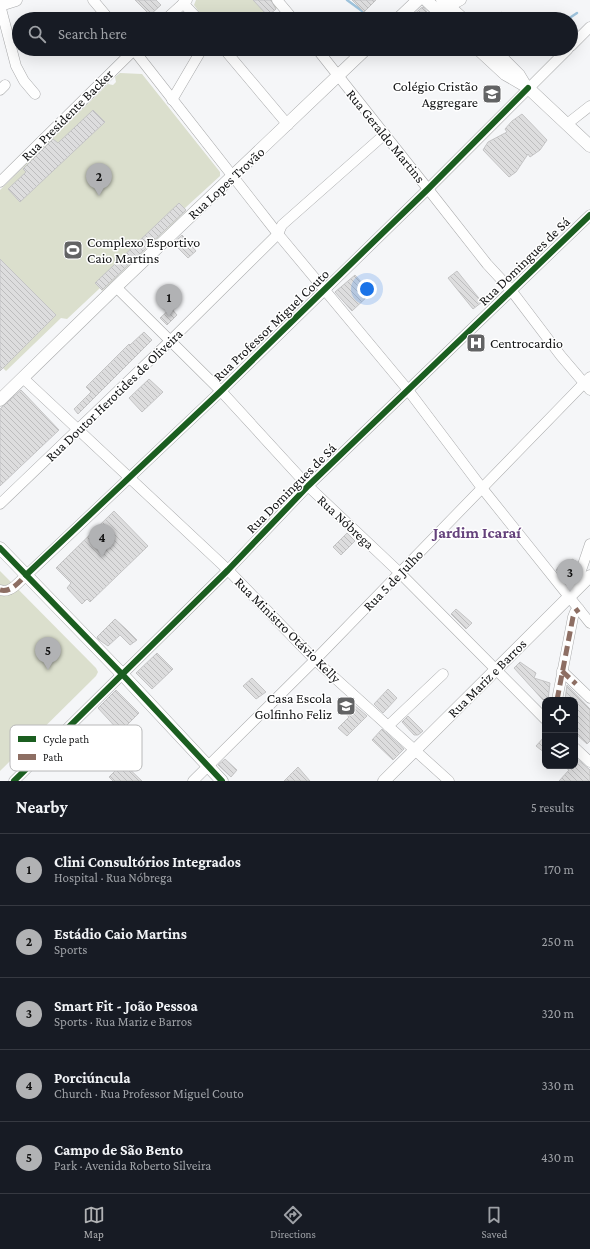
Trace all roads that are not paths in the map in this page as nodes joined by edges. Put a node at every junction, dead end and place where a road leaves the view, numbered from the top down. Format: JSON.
{"nodes":[{"id":1,"x":16,"y":0,"type":"edge"},
{"id":2,"x":93,"y":0,"type":"edge"},
{"id":3,"x":277,"y":0,"type":"edge"},
{"id":4,"x":418,"y":0,"type":"edge"},
{"id":5,"x":426,"y":0,"type":"edge"},
{"id":6,"x":461,"y":0,"type":"edge"},
{"id":7,"x":185,"y":1,"type":"edge"},
{"id":8,"x":446,"y":3,"type":"edge"},
{"id":9,"x":0,"y":5,"type":"edge"},
{"id":10,"x":102,"y":12,"type":"edge"},
{"id":11,"x":173,"y":12,"type":"edge"},
{"id":12,"x":193,"y":12,"type":"edge"},
{"id":13,"x":287,"y":12,"type":"edge"},
{"id":14,"x":405,"y":12,"type":"edge"},
{"id":15,"x":439,"y":12,"type":"edge"},
{"id":16,"x":455,"y":12,"type":"edge"},
{"id":17,"x":590,"y":28,"type":"edge"},
{"id":18,"x":578,"y":39,"type":"edge"},
{"id":19,"x":12,"y":51,"type":"edge"},
{"id":20,"x":13,"y":56,"type":"edge"},
{"id":21,"x":127,"y":56,"type":"edge"},
{"id":22,"x":139,"y":56,"type":"edge"},
{"id":23,"x":198,"y":56,"type":"edge"},
{"id":24,"x":230,"y":56,"type":"edge"},
{"id":25,"x":322,"y":56,"type":"edge"},
{"id":26,"x":359,"y":56,"type":"edge"},
{"id":27,"x":486,"y":56,"type":"edge"},
{"id":28,"x":500,"y":56,"type":"edge"},
{"id":29,"x":560,"y":56,"type":"edge"},
{"id":30,"x":338,"y":76,"type":"junction"},
{"id":31,"x":527,"y":86,"type":"junction"},
{"id":32,"x":35,"y":94,"type":"dead end"},
{"id":33,"x":172,"y":100,"type":"junction"},
{"id":34,"x":590,"y":106,"type":"edge"},
{"id":35,"x":567,"y":124,"type":"junction"},
{"id":36,"x":288,"y":125,"type":"junction"},
{"id":37,"x":385,"y":134,"type":"junction"},
{"id":38,"x":590,"y":146,"type":"edge"},
{"id":39,"x":2,"y":176,"type":"edge"},
{"id":40,"x":233,"y":176,"type":"junction"},
{"id":41,"x":428,"y":189,"type":"junction"},
{"id":42,"x":590,"y":215,"type":"edge"},
{"id":43,"x":278,"y":234,"type":"junction"},
{"id":44,"x":116,"y":287,"type":"junction"},
{"id":45,"x":324,"y":290,"type":"junction"},
{"id":46,"x":511,"y":290,"type":"junction"},
{"id":47,"x":170,"y":341,"type":"junction"},
{"id":48,"x":23,"y":378,"type":"junction"},
{"id":49,"x":588,"y":383,"type":"edge"},
{"id":50,"x":408,"y":390,"type":"junction"},
{"id":51,"x":221,"y":391,"type":"junction"},
{"id":52,"x":0,"y":400,"type":"edge"},
{"id":53,"x":77,"y":430,"type":"junction"},
{"id":54,"x":129,"y":477,"type":"junction"},
{"id":55,"x":308,"y":486,"type":"junction"},
{"id":56,"x":482,"y":488,"type":"junction"},
{"id":57,"x":0,"y":504,"type":"edge"},
{"id":58,"x":590,"y":544,"type":"edge"},
{"id":59,"x":0,"y":548,"type":"edge"},
{"id":60,"x":228,"y":570,"type":"junction"},
{"id":61,"x":400,"y":573,"type":"junction"},
{"id":62,"x":26,"y":575,"type":"junction"},
{"id":63,"x":590,"y":576,"type":"edge"},
{"id":64,"x":0,"y":590,"type":"edge"},
{"id":65,"x":572,"y":594,"type":"junction"},
{"id":66,"x":579,"y":609,"type":"junction"},
{"id":67,"x":590,"y":623,"type":"edge"},
{"id":68,"x":315,"y":660,"type":"junction"},
{"id":69,"x":496,"y":669,"type":"junction"},
{"id":70,"x":562,"y":671,"type":"junction"},
{"id":71,"x":122,"y":674,"type":"junction"},
{"id":72,"x":443,"y":674,"type":"dead end"},
{"id":73,"x":558,"y":697,"type":"edge"},
{"id":74,"x":590,"y":698,"type":"edge"},
{"id":75,"x":542,"y":716,"type":"edge"},
{"id":76,"x":71,"y":725,"type":"edge"},
{"id":77,"x":388,"y":726,"type":"junction"},
{"id":78,"x":415,"y":750,"type":"junction"},
{"id":79,"x":578,"y":751,"type":"edge"},
{"id":80,"x":590,"y":762,"type":"edge"},
{"id":81,"x":208,"y":766,"type":"junction"},
{"id":82,"x":24,"y":771,"type":"edge"},
{"id":83,"x":14,"y":781,"type":"edge"},
{"id":84,"x":193,"y":781,"type":"edge"},
{"id":85,"x":222,"y":781,"type":"edge"},
{"id":86,"x":384,"y":781,"type":"edge"},
{"id":87,"x":449,"y":781,"type":"edge"}],
"edges":[{"from":1,"to":9,"type":"main road"},
{"from":2,"to":10,"type":"street"},
{"from":3,"to":13,"type":"street"},
{"from":4,"to":14,"type":"main road"},
{"from":5,"to":15,"type":"main road"},
{"from":6,"to":8,"type":"street"},
{"from":7,"to":11,"type":"street"},
{"from":7,"to":12,"type":"street"},
{"from":8,"to":16,"type":"main road"},
{"from":9,"to":19,"type":"street"},
{"from":17,"to":18,"type":"street"},
{"from":20,"to":32,"type":"street"},
{"from":21,"to":39,"type":"street","name":"Rua Presidente Backer"},
{"from":22,"to":33,"type":"street"},
{"from":23,"to":33,"type":"street"},
{"from":24,"to":36,"type":"street"},
{"from":25,"to":30,"type":"street","name":"Rua Geraldo Martins"},
{"from":26,"to":30,"type":"main road","name":"Rua Lopes Trovão"},
{"from":27,"to":31,"type":"main road"},
{"from":28,"to":31,"type":"main road"},
{"from":29,"to":31,"type":"street","name":"Rua Professor Miguel Couto"},
{"from":30,"to":36,"type":"main road","name":"Rua Lopes Trovão"},
{"from":30,"to":37,"type":"street","name":"Rua Geraldo Martins"},
{"from":31,"to":35,"type":"main road"},
{"from":31,"to":41,"type":"street","name":"Rua Professor Miguel Couto"},
{"from":33,"to":40,"type":"street"},
{"from":34,"to":35,"type":"street"},
{"from":35,"to":38,"type":"main road"},
{"from":36,"to":40,"type":"main road","name":"Rua Lopes Trovão"},
{"from":37,"to":41,"type":"street","name":"Rua Geraldo Martins"},
{"from":37,"to":43,"type":"street","name":"Rua Doutor Herotides de Oliveira"},
{"from":40,"to":43,"type":"street"},
{"from":40,"to":44,"type":"main road","name":"Rua Lopes Trovão"},
{"from":41,"to":45,"type":"street","name":"Rua Professor Miguel Couto"},
{"from":41,"to":46,"type":"street","name":"Rua Geraldo Martins"},
{"from":42,"to":46,"type":"street","name":"Rua Domingues de Sá"},
{"from":43,"to":45,"type":"street"},
{"from":43,"to":47,"type":"street","name":"Rua Doutor Herotides de Oliveira"},
{"from":44,"to":47,"type":"street","name":"Rua Nóbrega"},
{"from":44,"to":48,"type":"main road","name":"Rua Lopes Trovão"},
{"from":45,"to":50,"type":"street"},
{"from":45,"to":51,"type":"street","name":"Rua Professor Miguel Couto"},
{"from":46,"to":49,"type":"street","name":"Rua Geraldo Martins"},
{"from":46,"to":50,"type":"street","name":"Rua Domingues de Sá"},
{"from":47,"to":51,"type":"street","name":"Rua Nóbrega"},
{"from":47,"to":53,"type":"street","name":"Rua Doutor Herotides de Oliveira"},
{"from":48,"to":52,"type":"main road","name":"Rua Lopes Trovão"},
{"from":48,"to":53,"type":"street","name":"Rua Ministro Otávio Kelly"},
{"from":49,"to":56,"type":"street","name":"Rua 5 de Julho"},
{"from":50,"to":55,"type":"street","name":"Rua Domingues de Sá"},
{"from":50,"to":56,"type":"street"},
{"from":51,"to":54,"type":"street","name":"Rua Professor Miguel Couto"},
{"from":51,"to":55,"type":"street","name":"Rua Nóbrega"},
{"from":53,"to":54,"type":"street","name":"Rua Ministro Otávio Kelly"},
{"from":53,"to":57,"type":"street","name":"Rua Doutor Herotides de Oliveira"},
{"from":54,"to":60,"type":"street","name":"Rua Ministro Otávio Kelly"},
{"from":54,"to":62,"type":"street","name":"Rua Professor Miguel Couto"},
{"from":55,"to":60,"type":"street","name":"Rua Domingues de Sá"},
{"from":55,"to":61,"type":"street","name":"Rua Nóbrega"},
{"from":56,"to":61,"type":"street","name":"Rua 5 de Julho"},
{"from":56,"to":65,"type":"street"},
{"from":58,"to":65,"type":"street"},
{"from":59,"to":62,"type":"main road"},
{"from":60,"to":68,"type":"street","name":"Rua Ministro Otávio Kelly"},
{"from":60,"to":71,"type":"street","name":"Rua Domingues de Sá"},
{"from":61,"to":68,"type":"street","name":"Rua 5 de Julho"},
{"from":61,"to":69,"type":"street","name":"Rua Nóbrega"},
{"from":62,"to":64,"type":"street","name":"Rua Professor Miguel Couto"},
{"from":62,"to":71,"type":"main road"},
{"from":63,"to":65,"type":"main road","name":"Rua Mariz e Barros"},
{"from":65,"to":66,"type":"street"},
{"from":65,"to":69,"type":"main road","name":"Rua Mariz e Barros"},
{"from":66,"to":67,"type":"street"},
{"from":66,"to":70,"type":"street"},
{"from":68,"to":77,"type":"street","name":"Rua Ministro Otávio Kelly"},
{"from":68,"to":81,"type":"street","name":"Rua 5 de Julho"},
{"from":69,"to":75,"type":"street","name":"Rua Nóbrega"},
{"from":69,"to":78,"type":"main road","name":"Rua Mariz e Barros"},
{"from":70,"to":73,"type":"street"},
{"from":70,"to":74,"type":"street"},
{"from":71,"to":76,"type":"street","name":"Rua Domingues de Sá"},
{"from":71,"to":81,"type":"main road"},
{"from":72,"to":77,"type":"street"},
{"from":77,"to":78,"type":"street","name":"Rua Ministro Otávio Kelly"},
{"from":78,"to":86,"type":"main road","name":"Rua Mariz e Barros"},
{"from":78,"to":87,"type":"street","name":"Rua Ministro Otávio Kelly"},
{"from":79,"to":80,"type":"street"},
{"from":81,"to":84,"type":"street","name":"Rua 5 de Julho"},
{"from":81,"to":85,"type":"main road"},
{"from":82,"to":83,"type":"street","name":"Rua Domingues de Sá"}]}
